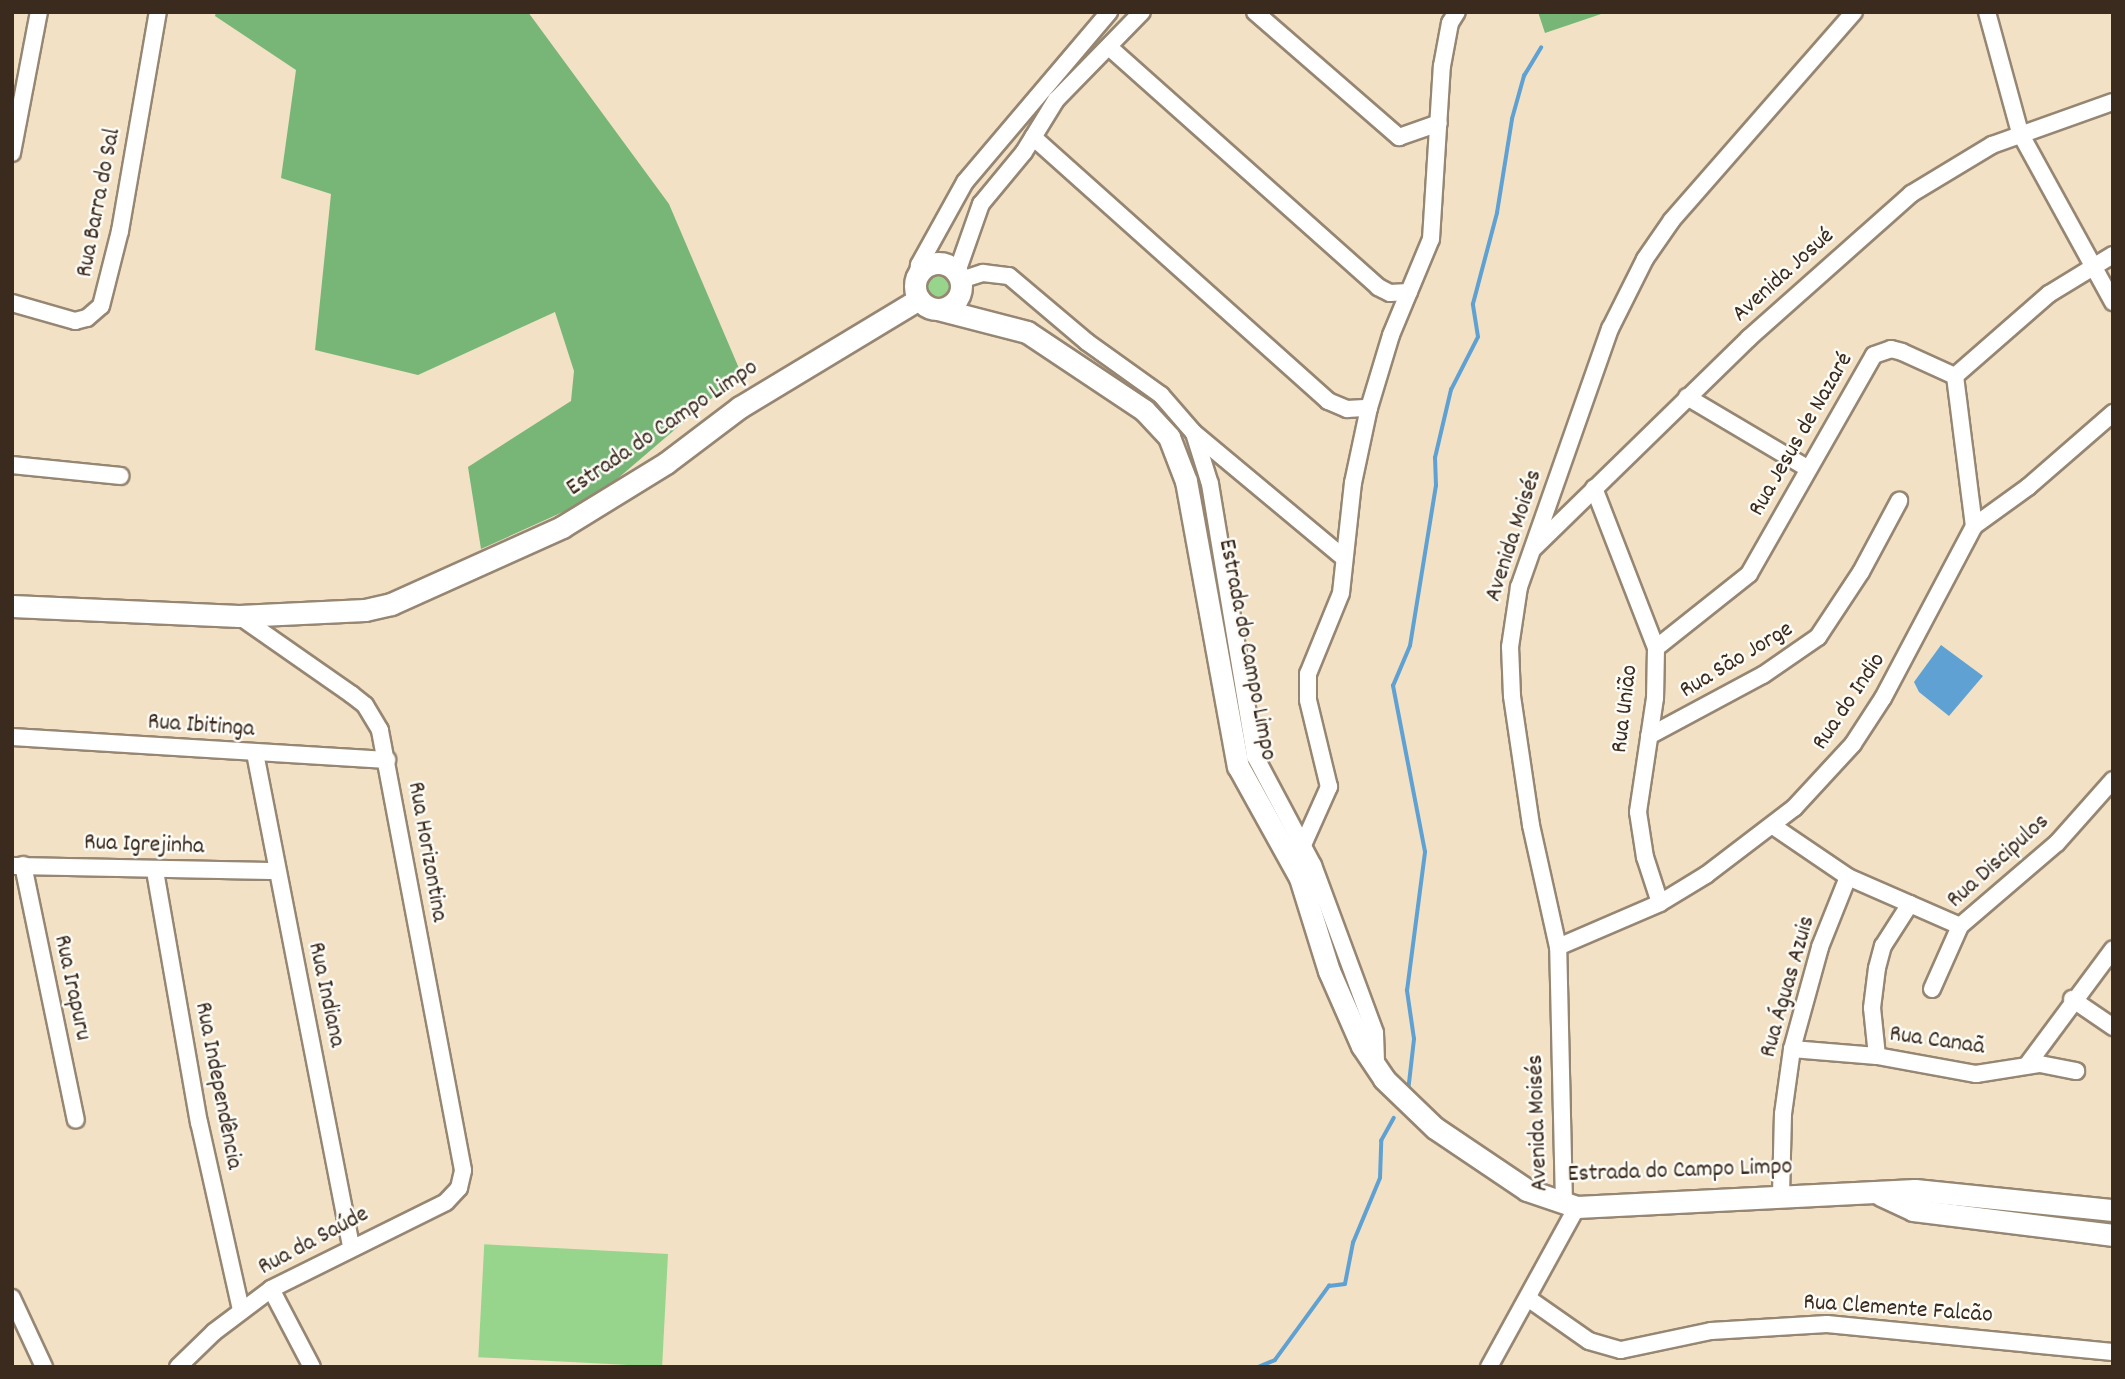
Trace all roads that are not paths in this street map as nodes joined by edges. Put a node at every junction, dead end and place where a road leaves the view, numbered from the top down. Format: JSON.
{"nodes":[{"id":1,"x":38,"y":12,"type":"edge"},
{"id":2,"x":158,"y":12,"type":"edge"},
{"id":3,"x":1109,"y":12,"type":"edge"},
{"id":4,"x":1142,"y":12,"type":"edge"},
{"id":5,"x":1255,"y":12,"type":"edge"},
{"id":6,"x":1854,"y":12,"type":"edge"},
{"id":7,"x":1987,"y":12,"type":"edge"},
{"id":8,"x":1449,"y":16,"type":"edge"},
{"id":9,"x":1109,"y":47,"type":"junction"},
{"id":10,"x":2113,"y":102,"type":"edge"},
{"id":11,"x":1439,"y":123,"type":"junction"},
{"id":12,"x":2020,"y":133,"type":"junction"},
{"id":13,"x":1033,"y":137,"type":"junction"},
{"id":14,"x":12,"y":153,"type":"edge"},
{"id":15,"x":2113,"y":255,"type":"edge"},
{"id":16,"x":2091,"y":267,"type":"junction"},
{"id":17,"x":918,"y":274,"type":"junction"},
{"id":18,"x":959,"y":276,"type":"junction"},
{"id":19,"x":1409,"y":292,"type":"junction"},
{"id":20,"x":919,"y":299,"type":"junction"},
{"id":21,"x":2113,"y":302,"type":"edge"},
{"id":22,"x":12,"y":303,"type":"edge"},
{"id":23,"x":938,"y":309,"type":"junction"},
{"id":24,"x":1955,"y":376,"type":"junction"},
{"id":25,"x":1688,"y":397,"type":"junction"},
{"id":26,"x":1369,"y":408,"type":"junction"},
{"id":27,"x":2113,"y":413,"type":"edge"},
{"id":28,"x":1194,"y":433,"type":"junction"},
{"id":29,"x":12,"y":465,"type":"edge"},
{"id":30,"x":1807,"y":468,"type":"junction"},
{"id":31,"x":120,"y":476,"type":"dead end"},
{"id":32,"x":1594,"y":488,"type":"junction"},
{"id":33,"x":1899,"y":501,"type":"dead end"},
{"id":34,"x":1974,"y":526,"type":"junction"},
{"id":35,"x":1531,"y":551,"type":"junction"},
{"id":36,"x":1344,"y":558,"type":"junction"},
{"id":37,"x":12,"y":606,"type":"edge"},
{"id":38,"x":239,"y":616,"type":"junction"},
{"id":39,"x":1656,"y":648,"type":"junction"},
{"id":40,"x":1648,"y":736,"type":"junction"},
{"id":41,"x":12,"y":737,"type":"edge"},
{"id":42,"x":255,"y":753,"type":"junction"},
{"id":43,"x":387,"y":760,"type":"junction"},
{"id":44,"x":2113,"y":780,"type":"edge"},
{"id":45,"x":1773,"y":827,"type":"junction"},
{"id":46,"x":1303,"y":845,"type":"junction"},
{"id":47,"x":18,"y":866,"type":"edge"},
{"id":48,"x":155,"y":871,"type":"junction"},
{"id":49,"x":275,"y":871,"type":"junction"},
{"id":50,"x":1848,"y":877,"type":"junction"},
{"id":51,"x":1660,"y":903,"type":"junction"},
{"id":52,"x":1910,"y":904,"type":"junction"},
{"id":53,"x":1960,"y":926,"type":"junction"},
{"id":54,"x":1558,"y":947,"type":"junction"},
{"id":55,"x":2113,"y":948,"type":"edge"},
{"id":56,"x":1932,"y":989,"type":"dead end"},
{"id":57,"x":2072,"y":999,"type":"junction"},
{"id":58,"x":2113,"y":1027,"type":"edge"},
{"id":59,"x":1792,"y":1049,"type":"junction"},
{"id":60,"x":1878,"y":1056,"type":"junction"},
{"id":61,"x":1376,"y":1061,"type":"junction"},
{"id":62,"x":2027,"y":1065,"type":"junction"},
{"id":63,"x":2076,"y":1071,"type":"dead end"},
{"id":64,"x":76,"y":1120,"type":"dead end"},
{"id":65,"x":461,"y":1162,"type":"joint"},
{"id":66,"x":1781,"y":1195,"type":"junction"},
{"id":67,"x":1881,"y":1195,"type":"junction"},
{"id":68,"x":1570,"y":1205,"type":"junction"},
{"id":69,"x":2113,"y":1210,"type":"edge"},
{"id":70,"x":2113,"y":1234,"type":"edge"},
{"id":71,"x":351,"y":1246,"type":"junction"},
{"id":72,"x":271,"y":1289,"type":"junction"},
{"id":73,"x":12,"y":1298,"type":"edge"},
{"id":74,"x":1528,"y":1299,"type":"junction"},
{"id":75,"x":241,"y":1310,"type":"junction"},
{"id":76,"x":2113,"y":1352,"type":"edge"},
{"id":77,"x":44,"y":1367,"type":"edge"},
{"id":78,"x":177,"y":1367,"type":"edge"},
{"id":79,"x":312,"y":1367,"type":"edge"},
{"id":80,"x":1489,"y":1367,"type":"edge"}],
"edges":[{"from":1,"to":14,"type":"street"},
{"from":2,"to":22,"type":"street","name":"Rua Barra do Sal"},
{"from":3,"to":17,"type":"street"},
{"from":4,"to":9,"type":"street"},
{"from":5,"to":11,"type":"street"},
{"from":6,"to":35,"type":"street","name":"Avenida Moisés"},
{"from":7,"to":12,"type":"street"},
{"from":8,"to":11,"type":"street"},
{"from":9,"to":13,"type":"street"},
{"from":9,"to":19,"type":"street"},
{"from":10,"to":12,"type":"street","name":"Avenida Josué"},
{"from":11,"to":19,"type":"street"},
{"from":12,"to":16,"type":"street"},
{"from":12,"to":25,"type":"street","name":"Avenida Josué"},
{"from":13,"to":18,"type":"street"},
{"from":13,"to":26,"type":"street"},
{"from":15,"to":16,"type":"street"},
{"from":16,"to":21,"type":"street"},
{"from":16,"to":24,"type":"street"},
{"from":17,"to":18,"type":"street"},
{"from":17,"to":20,"type":"street"},
{"from":18,"to":23,"type":"street"},
{"from":18,"to":28,"type":"street"},
{"from":19,"to":26,"type":"street"},
{"from":20,"to":23,"type":"street"},
{"from":20,"to":38,"type":"street","name":"Estrada do Campo Limpo"},
{"from":23,"to":61,"type":"street","name":"Estrada do Campo Limpo"},
{"from":24,"to":30,"type":"street","name":"Rua Jesus de Nazaré"},
{"from":24,"to":34,"type":"street"},
{"from":25,"to":30,"type":"street"},
{"from":25,"to":32,"type":"street","name":"Avenida Josué"},
{"from":26,"to":36,"type":"street"},
{"from":27,"to":34,"type":"street","name":"Rua do Indio"},
{"from":28,"to":36,"type":"street"},
{"from":28,"to":46,"type":"street"},
{"from":29,"to":31,"type":"street"},
{"from":30,"to":39,"type":"street","name":"Rua Jesus de Nazaré"},
{"from":32,"to":35,"type":"street","name":"Avenida Josué"},
{"from":32,"to":39,"type":"street","name":"Rua União"},
{"from":33,"to":40,"type":"street","name":"Rua São Jorge"},
{"from":34,"to":45,"type":"street","name":"Rua do Indio"},
{"from":35,"to":54,"type":"street","name":"Avenida Moisés"},
{"from":36,"to":46,"type":"street"},
{"from":37,"to":38,"type":"street","name":"Estrada do Campo Limpo"},
{"from":38,"to":43,"type":"street","name":"Rua Horizontina"},
{"from":39,"to":40,"type":"street","name":"Rua União"},
{"from":40,"to":51,"type":"street","name":"Rua União"},
{"from":41,"to":42,"type":"street","name":"Rua Ibitinga"},
{"from":42,"to":43,"type":"street","name":"Rua Ibitinga"},
{"from":42,"to":49,"type":"street","name":"Rua Indiana"},
{"from":43,"to":65,"type":"street","name":"Rua Horizontina"},
{"from":44,"to":53,"type":"street","name":"Rua Discipulos"},
{"from":45,"to":50,"type":"street"},
{"from":45,"to":51,"type":"street","name":"Rua do Indio"},
{"from":46,"to":61,"type":"street"},
{"from":47,"to":48,"type":"street","name":"Rua Igrejinha"},
{"from":47,"to":64,"type":"street","name":"Rua Irapuru"},
{"from":48,"to":49,"type":"street","name":"Rua Igrejinha"},
{"from":48,"to":75,"type":"street","name":"Rua Independência"},
{"from":49,"to":71,"type":"street","name":"Rua Indiana"},
{"from":50,"to":52,"type":"street"},
{"from":50,"to":59,"type":"street","name":"Rua Águas Azuis"},
{"from":51,"to":54,"type":"street","name":"Rua do Indio"},
{"from":52,"to":53,"type":"street"},
{"from":52,"to":60,"type":"street"},
{"from":53,"to":56,"type":"street","name":"Rua Discipulos"},
{"from":54,"to":68,"type":"street","name":"Avenida Moisés"},
{"from":55,"to":57,"type":"street"},
{"from":57,"to":58,"type":"street"},
{"from":57,"to":62,"type":"street"},
{"from":59,"to":60,"type":"street","name":"Rua Canaã"},
{"from":59,"to":66,"type":"street","name":"Rua Águas Azuis"},
{"from":60,"to":62,"type":"street","name":"Rua Canaã"},
{"from":61,"to":68,"type":"street","name":"Estrada do Campo Limpo"},
{"from":62,"to":63,"type":"street","name":"Rua Canaã"},
{"from":65,"to":71,"type":"street","name":"Rua da Saúde"},
{"from":66,"to":67,"type":"street","name":"Estrada do Campo Limpo"},
{"from":66,"to":68,"type":"street","name":"Estrada do Campo Limpo"},
{"from":67,"to":69,"type":"street","name":"Estrada do Campo Limpo"},
{"from":67,"to":70,"type":"street","name":"Estrada do Campo Limpo"},
{"from":68,"to":74,"type":"street"},
{"from":71,"to":72,"type":"street","name":"Rua da Saúde"},
{"from":72,"to":75,"type":"street","name":"Rua da Saúde"},
{"from":72,"to":79,"type":"street"},
{"from":73,"to":77,"type":"street"},
{"from":74,"to":76,"type":"street","name":"Rua Clemente Falcão"},
{"from":74,"to":80,"type":"street"},
{"from":75,"to":78,"type":"street","name":"Rua da Saúde"}]}
